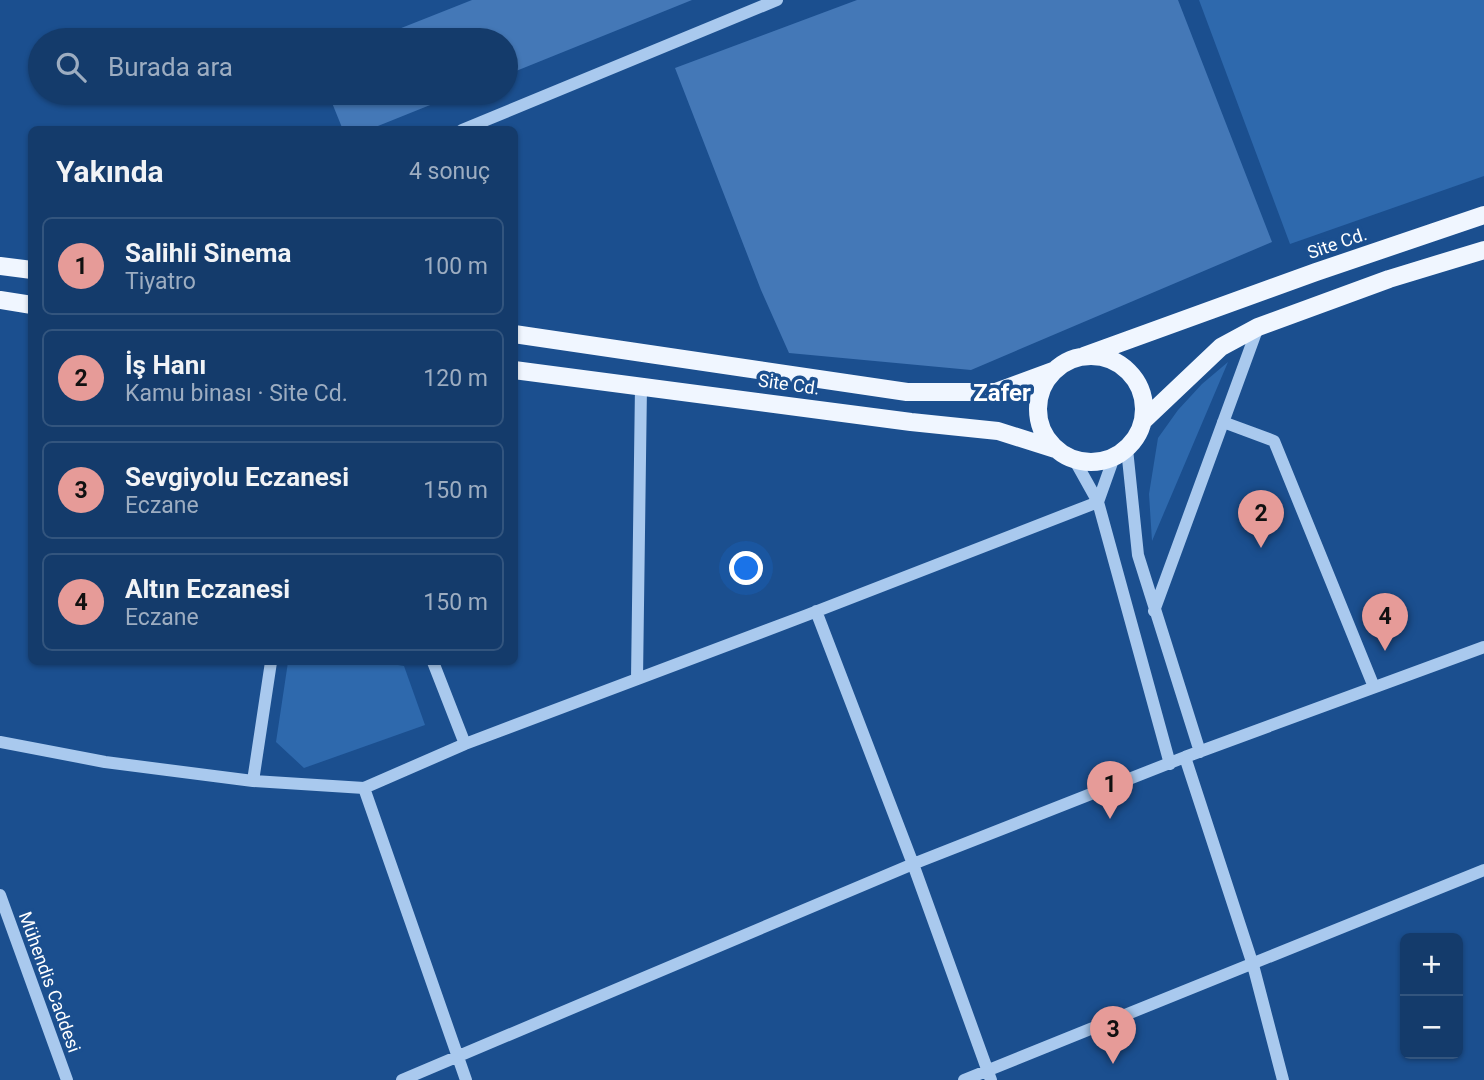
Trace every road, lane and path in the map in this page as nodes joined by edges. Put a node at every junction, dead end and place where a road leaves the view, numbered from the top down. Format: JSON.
{"nodes":[{"id":1,"x":777,"y":0,"type":"edge"},
{"id":2,"x":472,"y":126,"type":"edge"},
{"id":3,"x":1483,"y":216,"type":"edge"},
{"id":4,"x":1484,"y":250,"type":"edge"},
{"id":5,"x":0,"y":266,"type":"edge"},
{"id":6,"x":28,"y":270,"type":"edge"},
{"id":7,"x":0,"y":300,"type":"edge"},
{"id":8,"x":28,"y":304,"type":"edge"},
{"id":9,"x":1258,"y":327,"type":"junction"},
{"id":10,"x":518,"y":335,"type":"edge"},
{"id":11,"x":1084,"y":356,"type":"junction"},
{"id":12,"x":518,"y":371,"type":"edge"},
{"id":13,"x":1053,"y":371,"type":"junction"},
{"id":14,"x":641,"y":386,"type":"junction"},
{"id":15,"x":1144,"y":420,"type":"junction"},
{"id":16,"x":1223,"y":422,"type":"junction"},
{"id":17,"x":1055,"y":449,"type":"junction"},
{"id":18,"x":1120,"y":453,"type":"junction"},
{"id":19,"x":1074,"y":459,"type":"junction"},
{"id":20,"x":1098,"y":502,"type":"junction"},
{"id":21,"x":816,"y":611,"type":"junction"},
{"id":22,"x":1154,"y":611,"type":"junction"},
{"id":23,"x":1484,"y":647,"type":"edge"},
{"id":24,"x":271,"y":665,"type":"edge"},
{"id":25,"x":434,"y":665,"type":"edge"},
{"id":26,"x":637,"y":679,"type":"junction"},
{"id":27,"x":1374,"y":687,"type":"junction"},
{"id":28,"x":0,"y":742,"type":"edge"},
{"id":29,"x":465,"y":744,"type":"junction"},
{"id":30,"x":1200,"y":752,"type":"junction"},
{"id":31,"x":1185,"y":757,"type":"junction"},
{"id":32,"x":1170,"y":764,"type":"junction"},
{"id":33,"x":253,"y":780,"type":"junction"},
{"id":34,"x":363,"y":788,"type":"junction"},
{"id":35,"x":914,"y":864,"type":"junction"},
{"id":36,"x":1484,"y":870,"type":"edge"},
{"id":37,"x":0,"y":895,"type":"edge"},
{"id":38,"x":1253,"y":965,"type":"junction"},
{"id":39,"x":458,"y":1058,"type":"junction"},
{"id":40,"x":990,"y":1075,"type":"edge"},
{"id":41,"x":67,"y":1080,"type":"edge"},
{"id":42,"x":402,"y":1080,"type":"edge"},
{"id":43,"x":466,"y":1080,"type":"edge"},
{"id":44,"x":964,"y":1080,"type":"edge"},
{"id":45,"x":1283,"y":1080,"type":"edge"}],
"edges":[{"from":1,"to":2,"type":"street"},
{"from":3,"to":11,"type":"main road","name":"Site Cd."},
{"from":4,"to":9,"type":"main road"},
{"from":5,"to":6,"type":"main road"},
{"from":7,"to":8,"type":"main road"},
{"from":9,"to":15,"type":"main road"},
{"from":9,"to":16,"type":"street"},
{"from":10,"to":13,"type":"main road","name":"Site Cd."},
{"from":11,"to":13,"type":"main road"},
{"from":11,"to":15,"type":"main road"},
{"from":12,"to":14,"type":"main road","name":"Site Cd."},
{"from":13,"to":17,"type":"main road"},
{"from":14,"to":17,"type":"main road","name":"Site Cd."},
{"from":14,"to":26,"type":"street"},
{"from":15,"to":18,"type":"main road"},
{"from":16,"to":22,"type":"street"},
{"from":16,"to":27,"type":"street"},
{"from":17,"to":19,"type":"main road"},
{"from":18,"to":19,"type":"main road"},
{"from":18,"to":20,"type":"street"},
{"from":18,"to":22,"type":"street"},
{"from":19,"to":20,"type":"street"},
{"from":20,"to":21,"type":"street"},
{"from":20,"to":32,"type":"street"},
{"from":21,"to":26,"type":"street"},
{"from":21,"to":35,"type":"street"},
{"from":22,"to":30,"type":"street"},
{"from":23,"to":27,"type":"street"},
{"from":24,"to":33,"type":"street"},
{"from":25,"to":29,"type":"street"},
{"from":26,"to":29,"type":"street"},
{"from":27,"to":30,"type":"street"},
{"from":28,"to":33,"type":"street"},
{"from":29,"to":34,"type":"street"},
{"from":30,"to":31,"type":"street"},
{"from":31,"to":32,"type":"street"},
{"from":31,"to":38,"type":"street"},
{"from":32,"to":35,"type":"street"},
{"from":33,"to":34,"type":"street"},
{"from":34,"to":39,"type":"street"},
{"from":35,"to":39,"type":"street"},
{"from":35,"to":40,"type":"street"},
{"from":36,"to":38,"type":"street"},
{"from":37,"to":41,"type":"street","name":"Mühendis Caddesi"},
{"from":38,"to":40,"type":"street"},
{"from":38,"to":45,"type":"street"},
{"from":39,"to":42,"type":"street"},
{"from":39,"to":43,"type":"street"},
{"from":40,"to":44,"type":"street"}]}
